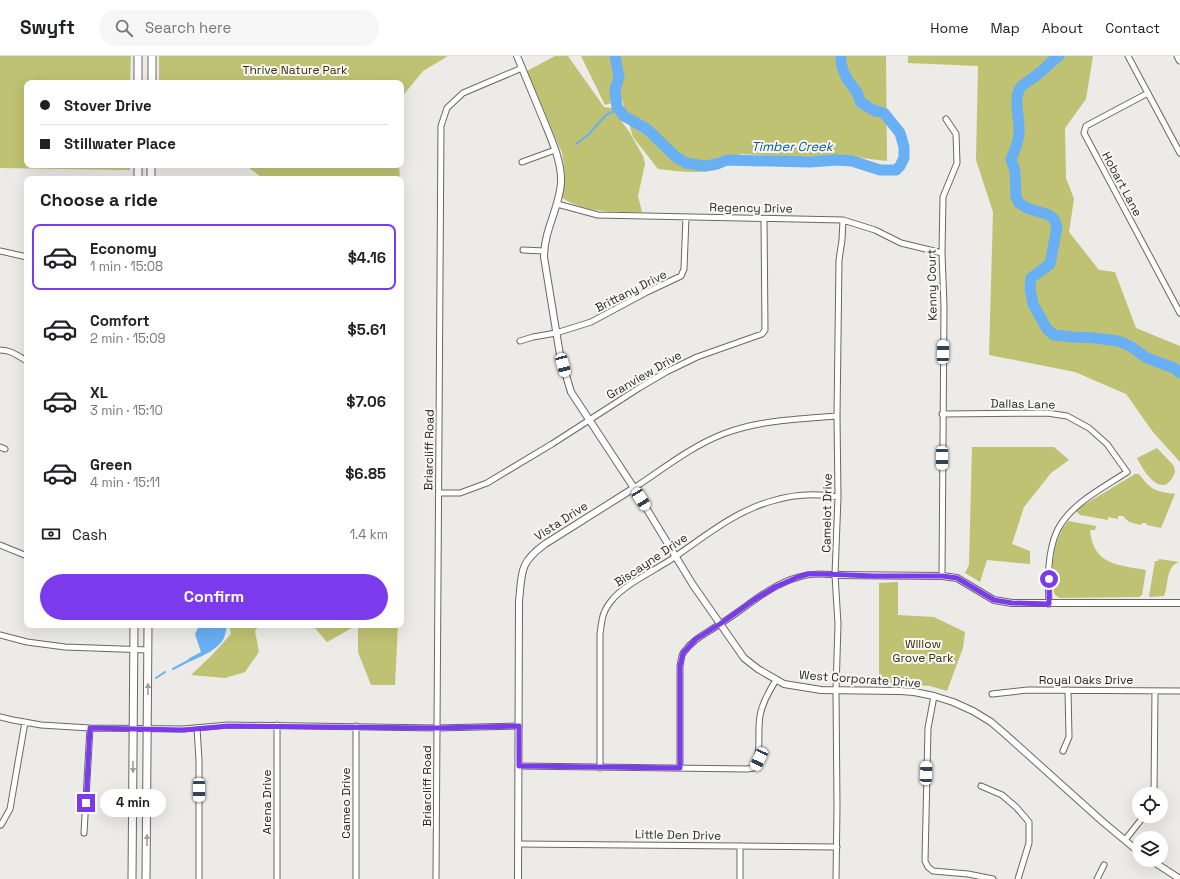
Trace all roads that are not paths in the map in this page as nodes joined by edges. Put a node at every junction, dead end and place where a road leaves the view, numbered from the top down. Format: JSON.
{"nodes":[{"id":1,"x":138,"y":56,"type":"edge"},
{"id":2,"x":152,"y":56,"type":"edge"},
{"id":3,"x":517,"y":56,"type":"edge"},
{"id":4,"x":1128,"y":56,"type":"edge"},
{"id":5,"x":1178,"y":56,"type":"edge"},
{"id":6,"x":1180,"y":60,"type":"edge"},
{"id":7,"x":522,"y":68,"type":"junction"},
{"id":8,"x":138,"y":80,"type":"edge"},
{"id":9,"x":152,"y":80,"type":"edge"},
{"id":10,"x":1148,"y":93,"type":"junction"},
{"id":11,"x":946,"y":119,"type":"dead end"},
{"id":12,"x":555,"y":150,"type":"junction"},
{"id":13,"x":1180,"y":153,"type":"edge"},
{"id":14,"x":522,"y":162,"type":"dead end"},
{"id":15,"x":557,"y":204,"type":"junction"},
{"id":16,"x":686,"y":217,"type":"junction"},
{"id":17,"x":764,"y":218,"type":"junction"},
{"id":18,"x":843,"y":220,"type":"junction"},
{"id":19,"x":0,"y":250,"type":"edge"},
{"id":20,"x":523,"y":250,"type":"dead end"},
{"id":21,"x":544,"y":251,"type":"junction"},
{"id":22,"x":942,"y":253,"type":"junction"},
{"id":23,"x":24,"y":256,"type":"edge"},
{"id":24,"x":1180,"y":313,"type":"edge"},
{"id":25,"x":556,"y":333,"type":"junction"},
{"id":26,"x":520,"y":341,"type":"dead end"},
{"id":27,"x":0,"y":350,"type":"edge"},
{"id":28,"x":24,"y":359,"type":"edge"},
{"id":29,"x":942,"y":414,"type":"junction"},
{"id":30,"x":837,"y":416,"type":"junction"},
{"id":31,"x":589,"y":420,"type":"junction"},
{"id":32,"x":634,"y":488,"type":"junction"},
{"id":33,"x":439,"y":493,"type":"junction"},
{"id":34,"x":838,"y":497,"type":"junction"},
{"id":35,"x":0,"y":545,"type":"edge"},
{"id":36,"x":24,"y":555,"type":"edge"},
{"id":37,"x":676,"y":556,"type":"junction"},
{"id":38,"x":835,"y":575,"type":"junction"},
{"id":39,"x":942,"y":576,"type":"junction"},
{"id":40,"x":1180,"y":603,"type":"edge"},
{"id":41,"x":1049,"y":604,"type":"junction"},
{"id":42,"x":720,"y":624,"type":"junction"},
{"id":43,"x":134,"y":628,"type":"edge"},
{"id":44,"x":148,"y":628,"type":"edge"},
{"id":45,"x":0,"y":635,"type":"edge"},
{"id":46,"x":134,"y":649,"type":"junction"},
{"id":47,"x":148,"y":650,"type":"junction"},
{"id":48,"x":776,"y":680,"type":"junction"},
{"id":49,"x":836,"y":690,"type":"junction"},
{"id":50,"x":1068,"y":690,"type":"junction"},
{"id":51,"x":1155,"y":691,"type":"junction"},
{"id":52,"x":1180,"y":691,"type":"edge"},
{"id":53,"x":992,"y":694,"type":"dead end"},
{"id":54,"x":934,"y":696,"type":"junction"},
{"id":55,"x":0,"y":716,"type":"edge"},
{"id":56,"x":25,"y":722,"type":"junction"},
{"id":57,"x":277,"y":726,"type":"junction"},
{"id":58,"x":356,"y":726,"type":"junction"},
{"id":59,"x":519,"y":726,"type":"junction"},
{"id":60,"x":90,"y":728,"type":"junction"},
{"id":61,"x":133,"y":728,"type":"junction"},
{"id":62,"x":147,"y":728,"type":"junction"},
{"id":63,"x":197,"y":728,"type":"junction"},
{"id":64,"x":437,"y":728,"type":"junction"},
{"id":65,"x":1063,"y":751,"type":"dead end"},
{"id":66,"x":519,"y":766,"type":"junction"},
{"id":67,"x":600,"y":768,"type":"junction"},
{"id":68,"x":680,"y":768,"type":"junction"},
{"id":69,"x":981,"y":786,"type":"dead end"},
{"id":70,"x":1154,"y":787,"type":"edge"},
{"id":71,"x":1138,"y":823,"type":"edge"},
{"id":72,"x":1,"y":826,"type":"edge"},
{"id":73,"x":84,"y":833,"type":"dead end"},
{"id":74,"x":1125,"y":840,"type":"junction"},
{"id":75,"x":519,"y":844,"type":"junction"},
{"id":76,"x":740,"y":846,"type":"junction"},
{"id":77,"x":1132,"y":846,"type":"edge"},
{"id":78,"x":837,"y":847,"type":"junction"},
{"id":79,"x":1104,"y":865,"type":"dead end"},
{"id":80,"x":1162,"y":867,"type":"edge"},
{"id":81,"x":132,"y":879,"type":"edge"},
{"id":82,"x":146,"y":879,"type":"edge"},
{"id":83,"x":198,"y":879,"type":"edge"},
{"id":84,"x":277,"y":879,"type":"edge"},
{"id":85,"x":356,"y":879,"type":"edge"},
{"id":86,"x":436,"y":879,"type":"edge"},
{"id":87,"x":518,"y":879,"type":"edge"},
{"id":88,"x":740,"y":879,"type":"edge"},
{"id":89,"x":836,"y":879,"type":"edge"},
{"id":90,"x":993,"y":879,"type":"edge"},
{"id":91,"x":1018,"y":879,"type":"edge"},
{"id":92,"x":1097,"y":879,"type":"edge"},
{"id":93,"x":1180,"y":879,"type":"edge"}],
"edges":[{"from":1,"to":8,"type":"main road"},
{"from":2,"to":9,"type":"main road"},
{"from":3,"to":7,"type":"street","name":"West Corporate Drive"},
{"from":4,"to":10,"type":"street"},
{"from":5,"to":6,"type":"main road"},
{"from":7,"to":12,"type":"street","name":"West Corporate Drive"},
{"from":7,"to":33,"type":"street","name":"Briarcliff Road"},
{"from":8,"to":9,"type":"main road"},
{"from":10,"to":13,"type":"street"},
{"from":10,"to":24,"type":"street","name":"Hobart Lane"},
{"from":11,"to":22,"type":"street","name":"Kenny Court"},
{"from":12,"to":14,"type":"street"},
{"from":12,"to":15,"type":"street","name":"West Corporate Drive"},
{"from":15,"to":16,"type":"street","name":"Regency Drive"},
{"from":15,"to":21,"type":"street","name":"West Corporate Drive"},
{"from":16,"to":17,"type":"street","name":"Regency Drive"},
{"from":16,"to":25,"type":"street","name":"Brittany Drive"},
{"from":17,"to":18,"type":"street","name":"Regency Drive"},
{"from":17,"to":31,"type":"street","name":"Granview Drive"},
{"from":18,"to":22,"type":"street","name":"Regency Drive"},
{"from":18,"to":30,"type":"street","name":"Camelot Drive"},
{"from":19,"to":23,"type":"street"},
{"from":20,"to":21,"type":"street"},
{"from":21,"to":25,"type":"street","name":"West Corporate Drive"},
{"from":22,"to":29,"type":"street","name":"Kenny Court"},
{"from":25,"to":26,"type":"street"},
{"from":25,"to":31,"type":"street","name":"West Corporate Drive"},
{"from":27,"to":28,"type":"street"},
{"from":29,"to":39,"type":"street","name":"Kenny Court"},
{"from":29,"to":41,"type":"street","name":"Dallas Lane"},
{"from":30,"to":32,"type":"street","name":"Vista Drive"},
{"from":30,"to":34,"type":"street","name":"Camelot Drive"},
{"from":31,"to":32,"type":"street","name":"West Corporate Drive"},
{"from":31,"to":33,"type":"street","name":"Granview Drive"},
{"from":32,"to":37,"type":"street","name":"West Corporate Drive"},
{"from":32,"to":59,"type":"street","name":"Vista Drive"},
{"from":33,"to":64,"type":"street","name":"Briarcliff Road"},
{"from":34,"to":37,"type":"street","name":"Biscayne Drive"},
{"from":34,"to":38,"type":"street","name":"Camelot Drive"},
{"from":35,"to":36,"type":"street"},
{"from":37,"to":42,"type":"street","name":"West Corporate Drive"},
{"from":37,"to":67,"type":"street","name":"Biscayne Drive"},
{"from":38,"to":39,"type":"street"},
{"from":38,"to":42,"type":"street"},
{"from":38,"to":49,"type":"street","name":"Camelot Drive"},
{"from":39,"to":41,"type":"street"},
{"from":40,"to":41,"type":"street"},
{"from":42,"to":48,"type":"street","name":"West Corporate Drive"},
{"from":42,"to":68,"type":"street"},
{"from":43,"to":46,"type":"main road"},
{"from":44,"to":47,"type":"main road"},
{"from":45,"to":46,"type":"street"},
{"from":46,"to":47,"type":"street"},
{"from":46,"to":61,"type":"main road"},
{"from":62,"to":47,"type":"main road","one_way":true},
{"from":48,"to":49,"type":"street","name":"West Corporate Drive"},
{"from":48,"to":68,"type":"street"},
{"from":49,"to":54,"type":"street","name":"West Corporate Drive"},
{"from":49,"to":78,"type":"street","name":"Camelot Drive"},
{"from":50,"to":51,"type":"street","name":"Royal Oaks Drive"},
{"from":50,"to":53,"type":"street","name":"Royal Oaks Drive"},
{"from":50,"to":65,"type":"street"},
{"from":51,"to":52,"type":"street","name":"Royal Oaks Drive"},
{"from":51,"to":70,"type":"street"},
{"from":54,"to":74,"type":"street","name":"West Corporate Drive"},
{"from":54,"to":90,"type":"street"},
{"from":55,"to":56,"type":"street"},
{"from":56,"to":60,"type":"street"},
{"from":56,"to":72,"type":"street"},
{"from":57,"to":58,"type":"street"},
{"from":57,"to":63,"type":"street"},
{"from":57,"to":84,"type":"street","name":"Arena Drive"},
{"from":58,"to":64,"type":"street"},
{"from":58,"to":85,"type":"street","name":"Cameo Drive"},
{"from":59,"to":64,"type":"street"},
{"from":59,"to":66,"type":"street","name":"Vista Drive"},
{"from":60,"to":61,"type":"street"},
{"from":60,"to":73,"type":"street"},
{"from":61,"to":62,"type":"street"},
{"from":61,"to":81,"type":"main road","one_way":true},
{"from":62,"to":63,"type":"street"},
{"from":82,"to":62,"type":"main road","one_way":true},
{"from":63,"to":83,"type":"street"},
{"from":64,"to":86,"type":"street","name":"Briarcliff Road"},
{"from":66,"to":67,"type":"street"},
{"from":66,"to":75,"type":"street","name":"Vista Drive"},
{"from":67,"to":68,"type":"street"},
{"from":69,"to":91,"type":"street"},
{"from":71,"to":74,"type":"street"},
{"from":74,"to":77,"type":"street","name":"West Corporate Drive"},
{"from":75,"to":76,"type":"street","name":"Little Den Drive"},
{"from":75,"to":87,"type":"street","name":"Vista Drive"},
{"from":76,"to":78,"type":"street","name":"Little Den Drive"},
{"from":76,"to":88,"type":"street"},
{"from":78,"to":89,"type":"street","name":"Camelot Drive"},
{"from":79,"to":92,"type":"street"},
{"from":80,"to":93,"type":"street"}]}
